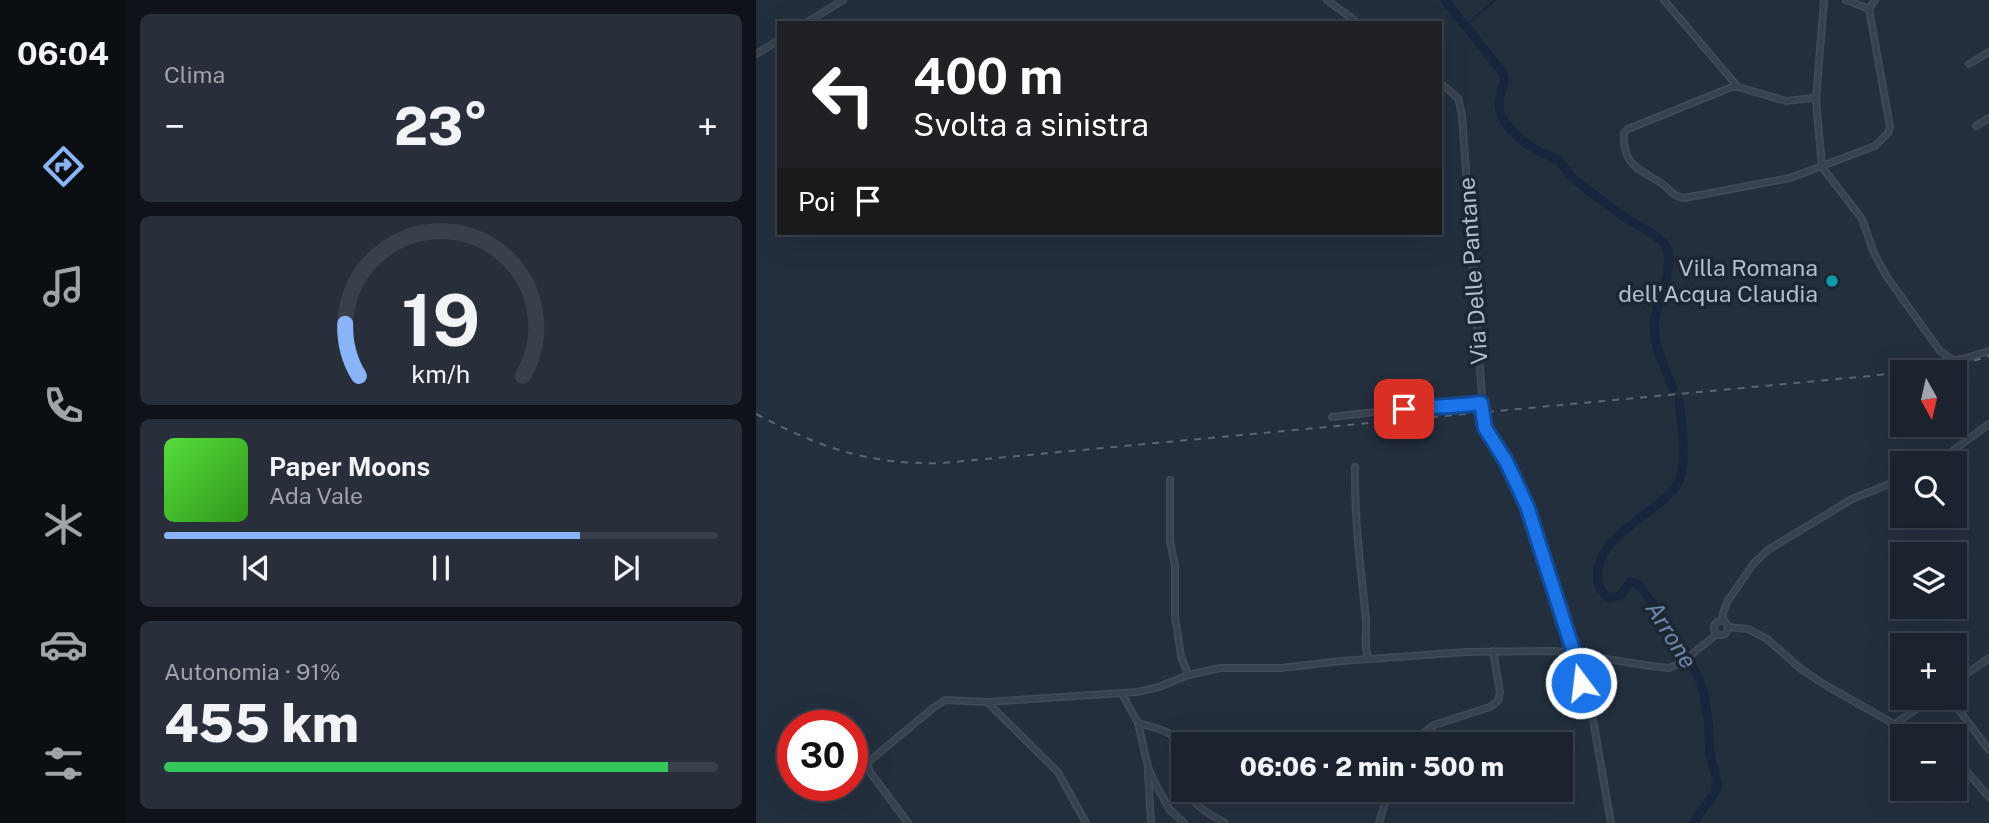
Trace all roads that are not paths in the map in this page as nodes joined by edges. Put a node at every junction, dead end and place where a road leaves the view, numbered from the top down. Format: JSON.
{"nodes":[{"id":1,"x":843,"y":0,"type":"edge"},
{"id":2,"x":1327,"y":0,"type":"edge"},
{"id":3,"x":1664,"y":0,"type":"edge"},
{"id":4,"x":1824,"y":0,"type":"edge"},
{"id":5,"x":1846,"y":0,"type":"edge"},
{"id":6,"x":1875,"y":0,"type":"edge"},
{"id":7,"x":1869,"y":9,"type":"junction"},
{"id":8,"x":809,"y":21,"type":"edge"},
{"id":9,"x":1355,"y":21,"type":"edge"},
{"id":10,"x":777,"y":41,"type":"edge"},
{"id":11,"x":1989,"y":52,"type":"edge"},
{"id":12,"x":756,"y":54,"type":"edge"},
{"id":13,"x":1969,"y":64,"type":"dead end"},
{"id":14,"x":1738,"y":87,"type":"junction"},
{"id":15,"x":1443,"y":88,"type":"edge"},
{"id":16,"x":1816,"y":100,"type":"junction"},
{"id":17,"x":1989,"y":118,"type":"edge"},
{"id":18,"x":1976,"y":126,"type":"dead end"},
{"id":19,"x":1822,"y":167,"type":"junction"},
{"id":20,"x":1989,"y":351,"type":"edge"},
{"id":21,"x":1481,"y":403,"type":"junction"},
{"id":22,"x":1332,"y":417,"type":"dead end"},
{"id":23,"x":1989,"y":424,"type":"edge"},
{"id":24,"x":1953,"y":451,"type":"edge"},
{"id":25,"x":1355,"y":467,"type":"dead end"},
{"id":26,"x":1170,"y":480,"type":"dead end"},
{"id":27,"x":1890,"y":484,"type":"edge"},
{"id":28,"x":1723,"y":621,"type":"junction"},
{"id":29,"x":1729,"y":627,"type":"junction"},
{"id":30,"x":1717,"y":634,"type":"junction"},
{"id":31,"x":1493,"y":651,"type":"junction"},
{"id":32,"x":1573,"y":654,"type":"junction"},
{"id":33,"x":1989,"y":658,"type":"edge"},
{"id":34,"x":1369,"y":659,"type":"junction"},
{"id":35,"x":1967,"y":674,"type":"edge"},
{"id":36,"x":1188,"y":675,"type":"junction"},
{"id":37,"x":1122,"y":694,"type":"junction"},
{"id":38,"x":987,"y":702,"type":"junction"},
{"id":39,"x":1914,"y":710,"type":"edge"},
{"id":40,"x":1959,"y":710,"type":"edge"},
{"id":41,"x":1138,"y":723,"type":"junction"},
{"id":42,"x":1894,"y":724,"type":"joint"},
{"id":43,"x":1425,"y":732,"type":"edge"},
{"id":44,"x":1171,"y":733,"type":"edge"},
{"id":45,"x":1989,"y":750,"type":"edge"},
{"id":46,"x":1147,"y":767,"type":"junction"},
{"id":47,"x":1967,"y":772,"type":"edge"},
{"id":48,"x":1989,"y":797,"type":"edge"},
{"id":49,"x":1195,"y":802,"type":"edge"},
{"id":50,"x":1385,"y":802,"type":"edge"},
{"id":51,"x":908,"y":823,"type":"edge"},
{"id":52,"x":1086,"y":823,"type":"edge"},
{"id":53,"x":1151,"y":823,"type":"edge"},
{"id":54,"x":1184,"y":823,"type":"edge"},
{"id":55,"x":1225,"y":823,"type":"edge"},
{"id":56,"x":1379,"y":823,"type":"edge"},
{"id":57,"x":1611,"y":823,"type":"edge"}],
"edges":[{"from":1,"to":8,"type":"street"},
{"from":2,"to":9,"type":"street"},
{"from":3,"to":14,"type":"street"},
{"from":4,"to":16,"type":"street"},
{"from":5,"to":7,"type":"street"},
{"from":6,"to":7,"type":"street"},
{"from":7,"to":19,"type":"street"},
{"from":10,"to":12,"type":"street"},
{"from":11,"to":13,"type":"street"},
{"from":14,"to":16,"type":"street"},
{"from":14,"to":19,"type":"street"},
{"from":15,"to":21,"type":"street","name":"Via Delle Pantane"},
{"from":16,"to":19,"type":"street"},
{"from":17,"to":18,"type":"street"},
{"from":19,"to":20,"type":"street"},
{"from":21,"to":22,"type":"street"},
{"from":21,"to":32,"type":"street","name":"Via Delle Pantane"},
{"from":23,"to":24,"type":"street"},
{"from":25,"to":34,"type":"street"},
{"from":26,"to":36,"type":"street"},
{"from":27,"to":28,"type":"street"},
{"from":28,"to":29,"type":"street"},
{"from":28,"to":30,"type":"street"},
{"from":29,"to":30,"type":"street"},
{"from":29,"to":42,"type":"street"},
{"from":30,"to":32,"type":"street"},
{"from":31,"to":32,"type":"street"},
{"from":31,"to":34,"type":"street"},
{"from":31,"to":43,"type":"street"},
{"from":32,"to":57,"type":"street","name":"Via Delle Pantane"},
{"from":33,"to":35,"type":"street"},
{"from":34,"to":36,"type":"street"},
{"from":36,"to":37,"type":"street"},
{"from":37,"to":38,"type":"street"},
{"from":37,"to":41,"type":"street"},
{"from":38,"to":51,"type":"street"},
{"from":38,"to":52,"type":"street"},
{"from":39,"to":42,"type":"street"},
{"from":40,"to":45,"type":"street"},
{"from":41,"to":44,"type":"street"},
{"from":41,"to":46,"type":"street"},
{"from":46,"to":53,"type":"street"},
{"from":46,"to":54,"type":"street"},
{"from":47,"to":48,"type":"street"},
{"from":49,"to":55,"type":"street"},
{"from":50,"to":56,"type":"street"}]}
